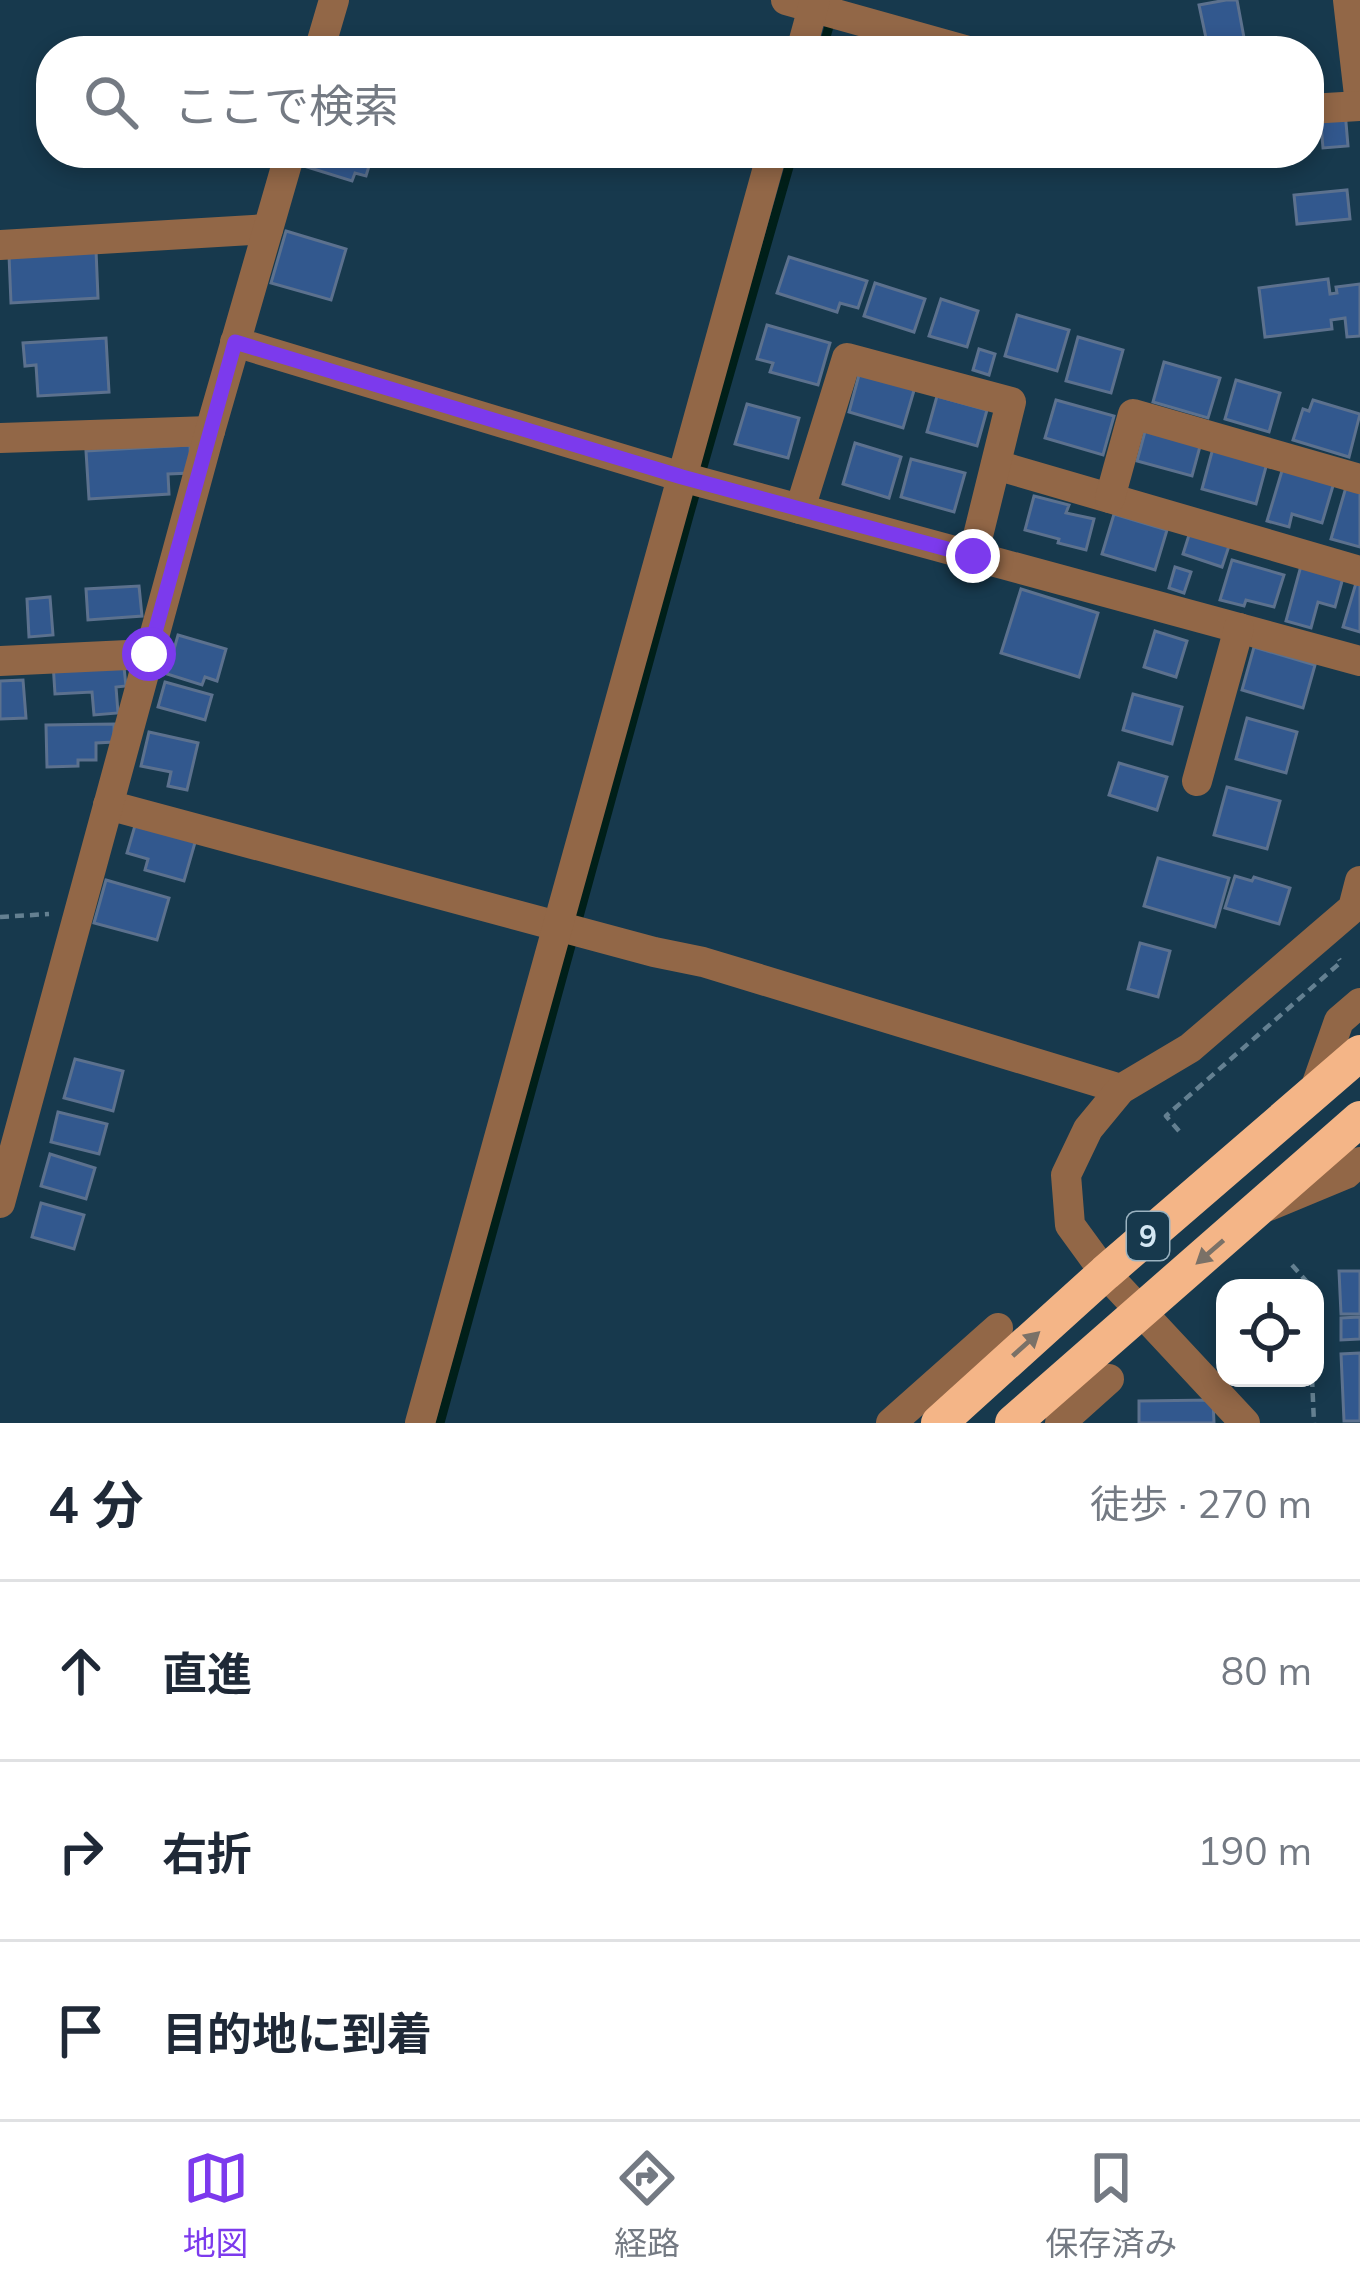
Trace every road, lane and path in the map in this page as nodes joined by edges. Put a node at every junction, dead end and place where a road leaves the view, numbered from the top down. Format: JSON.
{"nodes":[{"id":1,"x":334,"y":0,"type":"edge"},
{"id":2,"x":1348,"y":0,"type":"edge"},
{"id":3,"x":805,"y":2,"type":"edge"},
{"id":4,"x":323,"y":36,"type":"edge"},
{"id":5,"x":802,"y":36,"type":"edge"},
{"id":6,"x":918,"y":36,"type":"edge"},
{"id":7,"x":1360,"y":105,"type":"edge"},
{"id":8,"x":1324,"y":108,"type":"edge"},
{"id":9,"x":286,"y":168,"type":"edge"},
{"id":10,"x":768,"y":168,"type":"edge"},
{"id":11,"x":268,"y":229,"type":"junction"},
{"id":12,"x":0,"y":245,"type":"edge"},
{"id":13,"x":235,"y":342,"type":"junction"},
{"id":14,"x":209,"y":431,"type":"junction"},
{"id":15,"x":0,"y":438,"type":"edge"},
{"id":16,"x":996,"y":465,"type":"junction"},
{"id":17,"x":682,"y":477,"type":"junction"},
{"id":18,"x":1360,"y":479,"type":"edge"},
{"id":19,"x":1110,"y":498,"type":"junction"},
{"id":20,"x":800,"y":509,"type":"junction"},
{"id":21,"x":973,"y":556,"type":"junction"},
{"id":22,"x":1360,"y":571,"type":"edge"},
{"id":23,"x":1239,"y":628,"type":"junction"},
{"id":24,"x":149,"y":654,"type":"junction"},
{"id":25,"x":0,"y":661,"type":"edge"},
{"id":26,"x":1360,"y":661,"type":"edge"},
{"id":27,"x":1197,"y":781,"type":"dead end"},
{"id":28,"x":108,"y":805,"type":"junction"},
{"id":29,"x":1360,"y":881,"type":"edge"},
{"id":30,"x":78,"y":913,"type":"junction"},
{"id":31,"x":0,"y":916,"type":"edge"},
{"id":32,"x":556,"y":926,"type":"junction"},
{"id":33,"x":1318,"y":938,"type":"junction"},
{"id":34,"x":1360,"y":1003,"type":"edge"},
{"id":35,"x":1360,"y":1053,"type":"edge"},
{"id":36,"x":1121,"y":1089,"type":"junction"},
{"id":37,"x":1314,"y":1092,"type":"junction"},
{"id":38,"x":1360,"y":1118,"type":"edge"},
{"id":39,"x":1180,"y":1131,"type":"dead end"},
{"id":40,"x":1360,"y":1162,"type":"edge"},
{"id":41,"x":0,"y":1203,"type":"edge"},
{"id":42,"x":1257,"y":1211,"type":"junction"},
{"id":43,"x":1292,"y":1264,"type":"dead end"},
{"id":44,"x":1105,"y":1273,"type":"junction"},
{"id":45,"x":1305,"y":1279,"type":"edge"},
{"id":46,"x":1141,"y":1313,"type":"junction"},
{"id":47,"x":998,"y":1328,"type":"dead end"},
{"id":48,"x":1109,"y":1379,"type":"dead end"},
{"id":49,"x":1312,"y":1387,"type":"edge"},
{"id":50,"x":948,"y":1416,"type":"edge"},
{"id":51,"x":893,"y":1421,"type":"edge"},
{"id":52,"x":420,"y":1423,"type":"edge"},
{"id":53,"x":1013,"y":1423,"type":"edge"},
{"id":54,"x":1060,"y":1423,"type":"edge"},
{"id":55,"x":1245,"y":1423,"type":"edge"},
{"id":56,"x":1314,"y":1423,"type":"edge"}],
"edges":[{"from":1,"to":4,"type":"street"},
{"from":2,"to":7,"type":"street"},
{"from":3,"to":5,"type":"street"},
{"from":3,"to":6,"type":"street"},
{"from":7,"to":8,"type":"street"},
{"from":9,"to":11,"type":"street"},
{"from":10,"to":17,"type":"street"},
{"from":11,"to":12,"type":"street"},
{"from":11,"to":13,"type":"street"},
{"from":13,"to":14,"type":"street"},
{"from":13,"to":17,"type":"street"},
{"from":14,"to":15,"type":"street"},
{"from":14,"to":24,"type":"street"},
{"from":16,"to":19,"type":"street"},
{"from":16,"to":20,"type":"street"},
{"from":16,"to":21,"type":"street"},
{"from":17,"to":20,"type":"street"},
{"from":17,"to":32,"type":"street"},
{"from":18,"to":19,"type":"street"},
{"from":19,"to":22,"type":"street"},
{"from":20,"to":21,"type":"street"},
{"from":21,"to":23,"type":"street"},
{"from":23,"to":26,"type":"street"},
{"from":23,"to":27,"type":"street"},
{"from":24,"to":25,"type":"street"},
{"from":24,"to":28,"type":"street"},
{"from":28,"to":30,"type":"street"},
{"from":28,"to":32,"type":"street"},
{"from":29,"to":33,"type":"street"},
{"from":30,"to":31,"type":"path"},
{"from":30,"to":41,"type":"street"},
{"from":32,"to":36,"type":"street"},
{"from":32,"to":52,"type":"street"},
{"from":33,"to":36,"type":"street"},
{"from":33,"to":39,"type":"path"},
{"from":34,"to":37,"type":"street"},
{"from":35,"to":37,"type":"highway","number":"9"},
{"from":36,"to":44,"type":"street"},
{"from":37,"to":44,"type":"highway","number":"9"},
{"from":38,"to":42,"type":"highway","number":"9"},
{"from":40,"to":42,"type":"street"},
{"from":42,"to":46,"type":"highway","number":"9","one_way":true},
{"from":43,"to":45,"type":"path"},
{"from":44,"to":46,"type":"street"},
{"from":50,"to":44,"type":"highway","number":"9","one_way":true},
{"from":46,"to":53,"type":"highway","number":"9"},
{"from":46,"to":55,"type":"street"},
{"from":47,"to":51,"type":"street"},
{"from":48,"to":54,"type":"street"},
{"from":49,"to":56,"type":"path"},
{"from":50,"to":51,"type":"street"}]}
